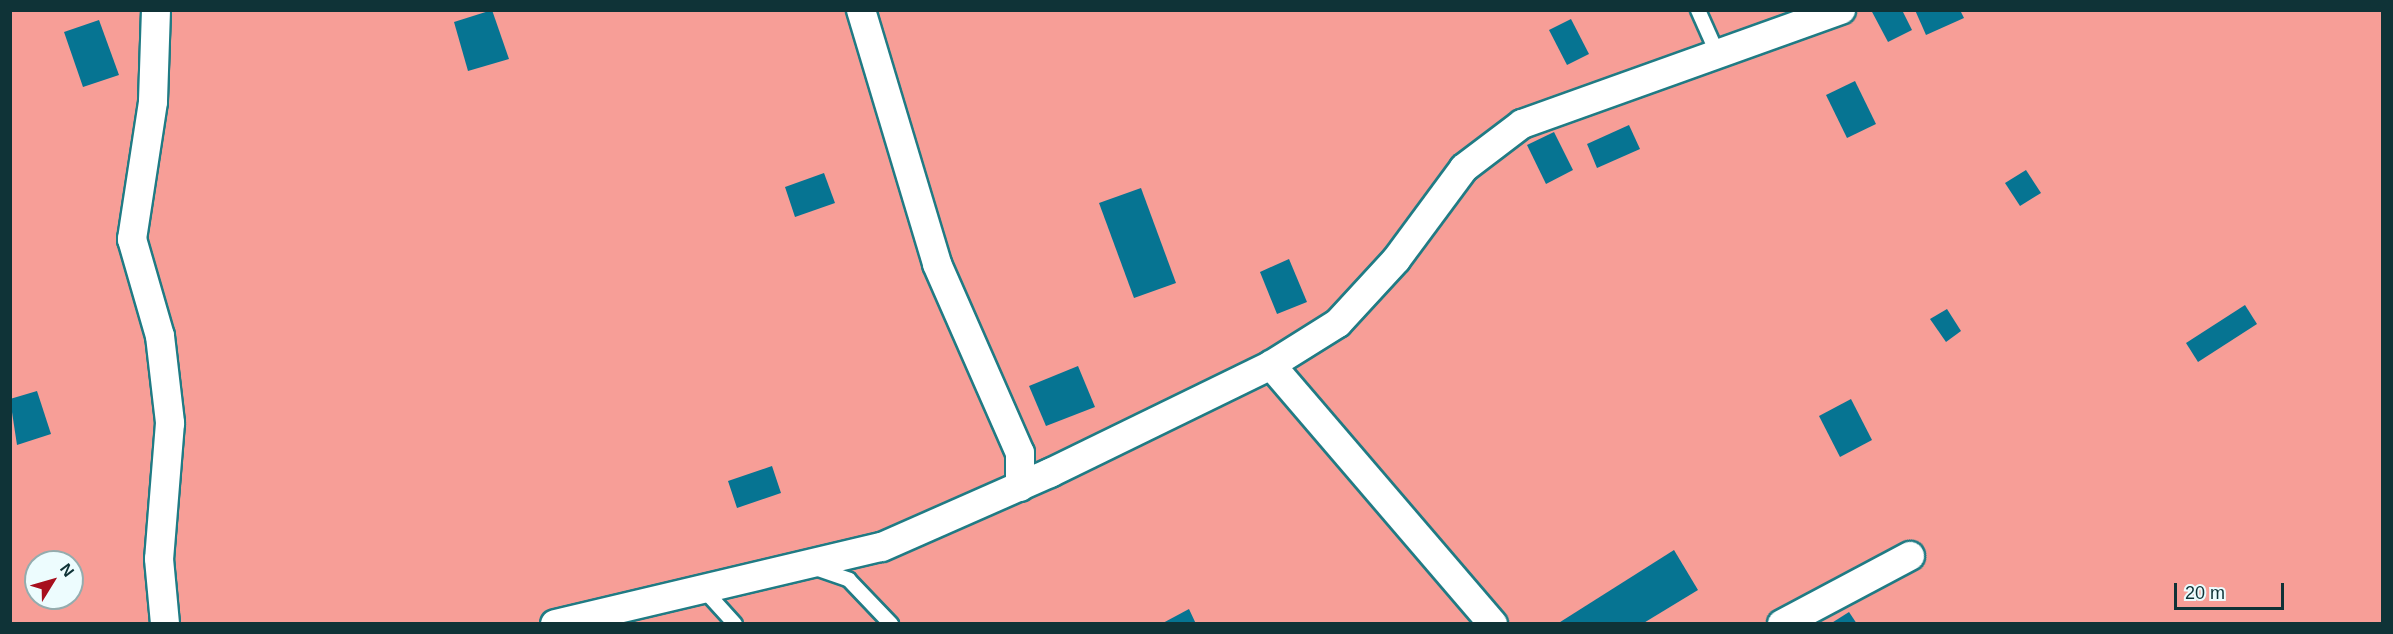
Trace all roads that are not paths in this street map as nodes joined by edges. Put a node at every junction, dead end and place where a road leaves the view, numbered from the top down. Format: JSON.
{"nodes":[{"id":1,"x":156,"y":10,"type":"edge"},
{"id":2,"x":861,"y":10,"type":"edge"},
{"id":3,"x":1698,"y":10,"type":"edge"},
{"id":4,"x":1841,"y":10,"type":"edge"},
{"id":5,"x":1718,"y":54,"type":"junction"},
{"id":6,"x":1271,"y":365,"type":"junction"},
{"id":7,"x":1020,"y":487,"type":"junction"},
{"id":8,"x":1910,"y":556,"type":"dead end"},
{"id":9,"x":807,"y":566,"type":"junction"},
{"id":10,"x":706,"y":592,"type":"junction"},
{"id":11,"x":165,"y":624,"type":"edge"},
{"id":12,"x":555,"y":624,"type":"edge"},
{"id":13,"x":735,"y":624,"type":"edge"},
{"id":14,"x":891,"y":624,"type":"edge"},
{"id":15,"x":1493,"y":624,"type":"edge"},
{"id":16,"x":1782,"y":624,"type":"edge"}],
"edges":[{"from":1,"to":11,"type":"street"},
{"from":2,"to":7,"type":"street"},
{"from":3,"to":5,"type":"lane"},
{"from":4,"to":5,"type":"street"},
{"from":5,"to":6,"type":"street"},
{"from":6,"to":7,"type":"street"},
{"from":6,"to":15,"type":"street"},
{"from":7,"to":9,"type":"street"},
{"from":8,"to":16,"type":"street"},
{"from":9,"to":10,"type":"street"},
{"from":9,"to":14,"type":"lane"},
{"from":10,"to":12,"type":"street"},
{"from":10,"to":13,"type":"lane"}]}
